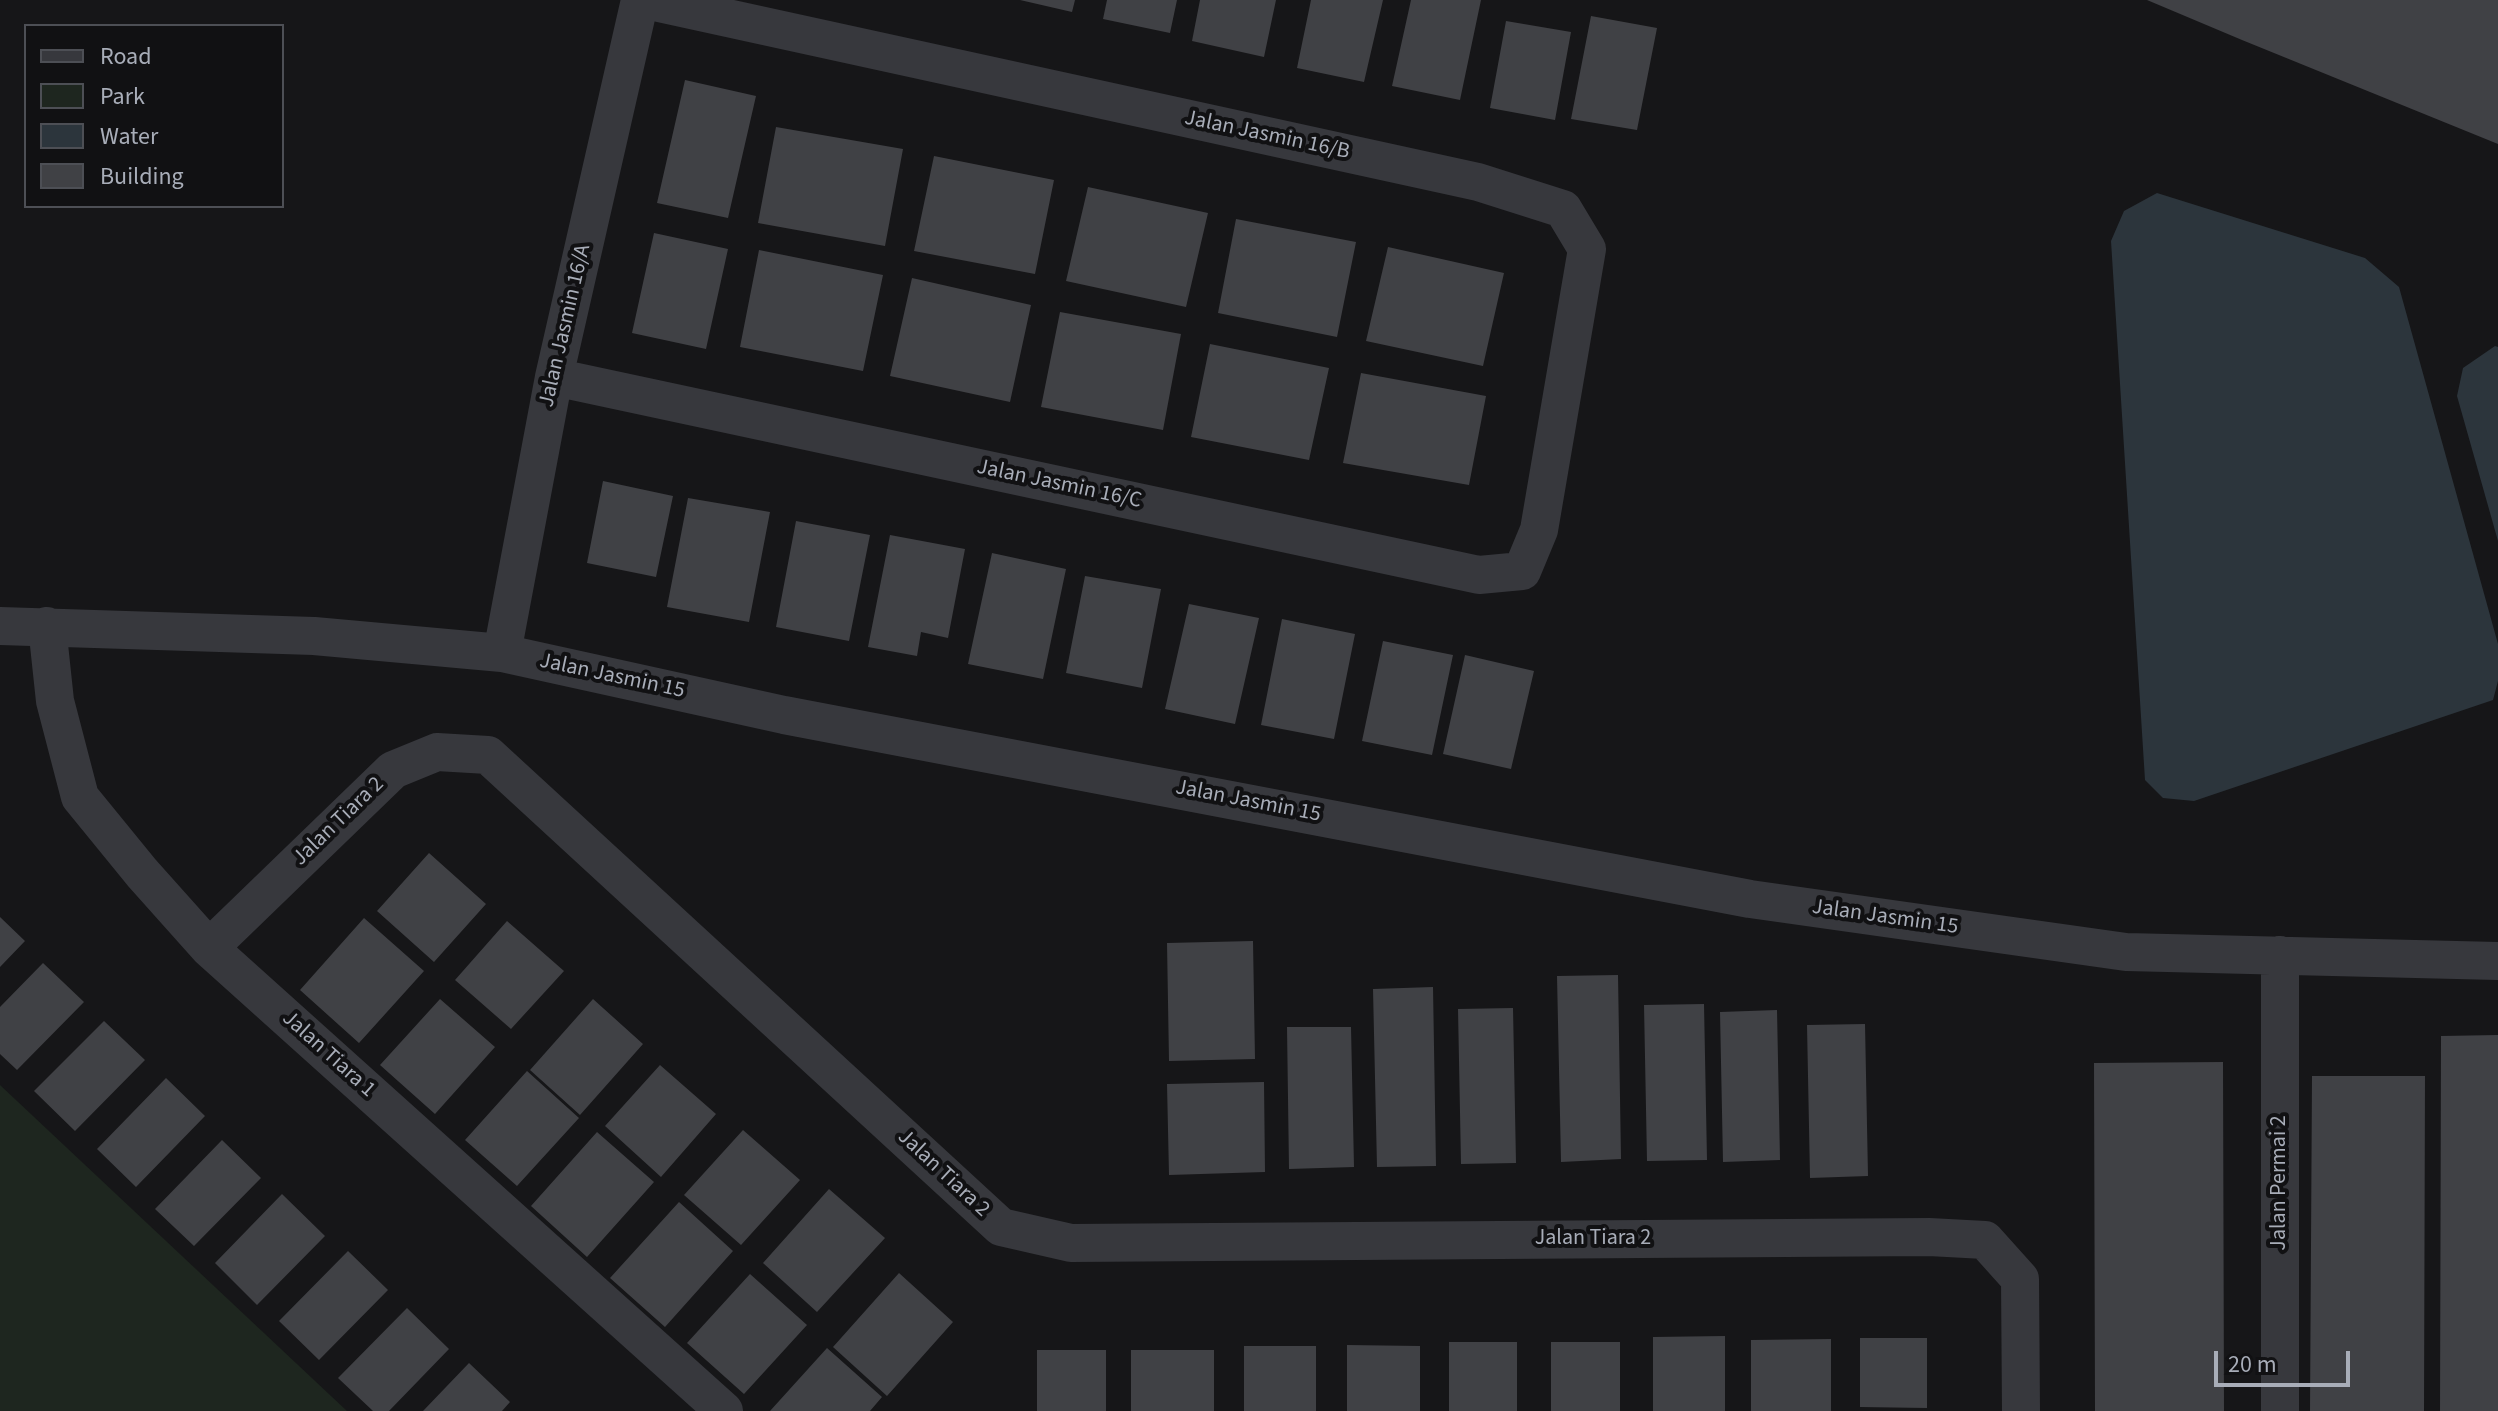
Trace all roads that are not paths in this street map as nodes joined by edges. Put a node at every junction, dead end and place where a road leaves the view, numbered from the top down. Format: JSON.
{"nodes":[{"id":1,"x":643,"y":0,"type":"edge"},
{"id":2,"x":554,"y":377,"type":"junction"},
{"id":3,"x":1539,"y":530,"type":"joint"},
{"id":4,"x":0,"y":626,"type":"edge"},
{"id":5,"x":47,"y":626,"type":"junction"},
{"id":6,"x":502,"y":653,"type":"junction"},
{"id":7,"x":209,"y":948,"type":"junction"},
{"id":8,"x":2280,"y":955,"type":"junction"},
{"id":9,"x":2498,"y":961,"type":"edge"},
{"id":10,"x":724,"y":1411,"type":"edge"},
{"id":11,"x":2021,"y":1411,"type":"edge"},
{"id":12,"x":2280,"y":1411,"type":"edge"}],
"edges":[{"from":1,"to":2,"type":"street","name":"Jalan Jasmin 16/A"},
{"from":1,"to":3,"type":"street","name":"Jalan Jasmin 16/B"},
{"from":2,"to":3,"type":"street","name":"Jalan Jasmin 16/C"},
{"from":2,"to":6,"type":"street","name":"Jalan Jasmin 16/A"},
{"from":4,"to":5,"type":"street","name":"Jalan Jasmin 15"},
{"from":5,"to":6,"type":"street","name":"Jalan Jasmin 15"},
{"from":5,"to":7,"type":"street","name":"Jalan Tiara 1"},
{"from":6,"to":8,"type":"street","name":"Jalan Jasmin 15"},
{"from":7,"to":10,"type":"street","name":"Jalan Tiara 1"},
{"from":7,"to":11,"type":"street","name":"Jalan Tiara 2"},
{"from":8,"to":9,"type":"street","name":"Jalan Jasmin 15"},
{"from":8,"to":12,"type":"street","name":"Jalan Permai 2"}]}
